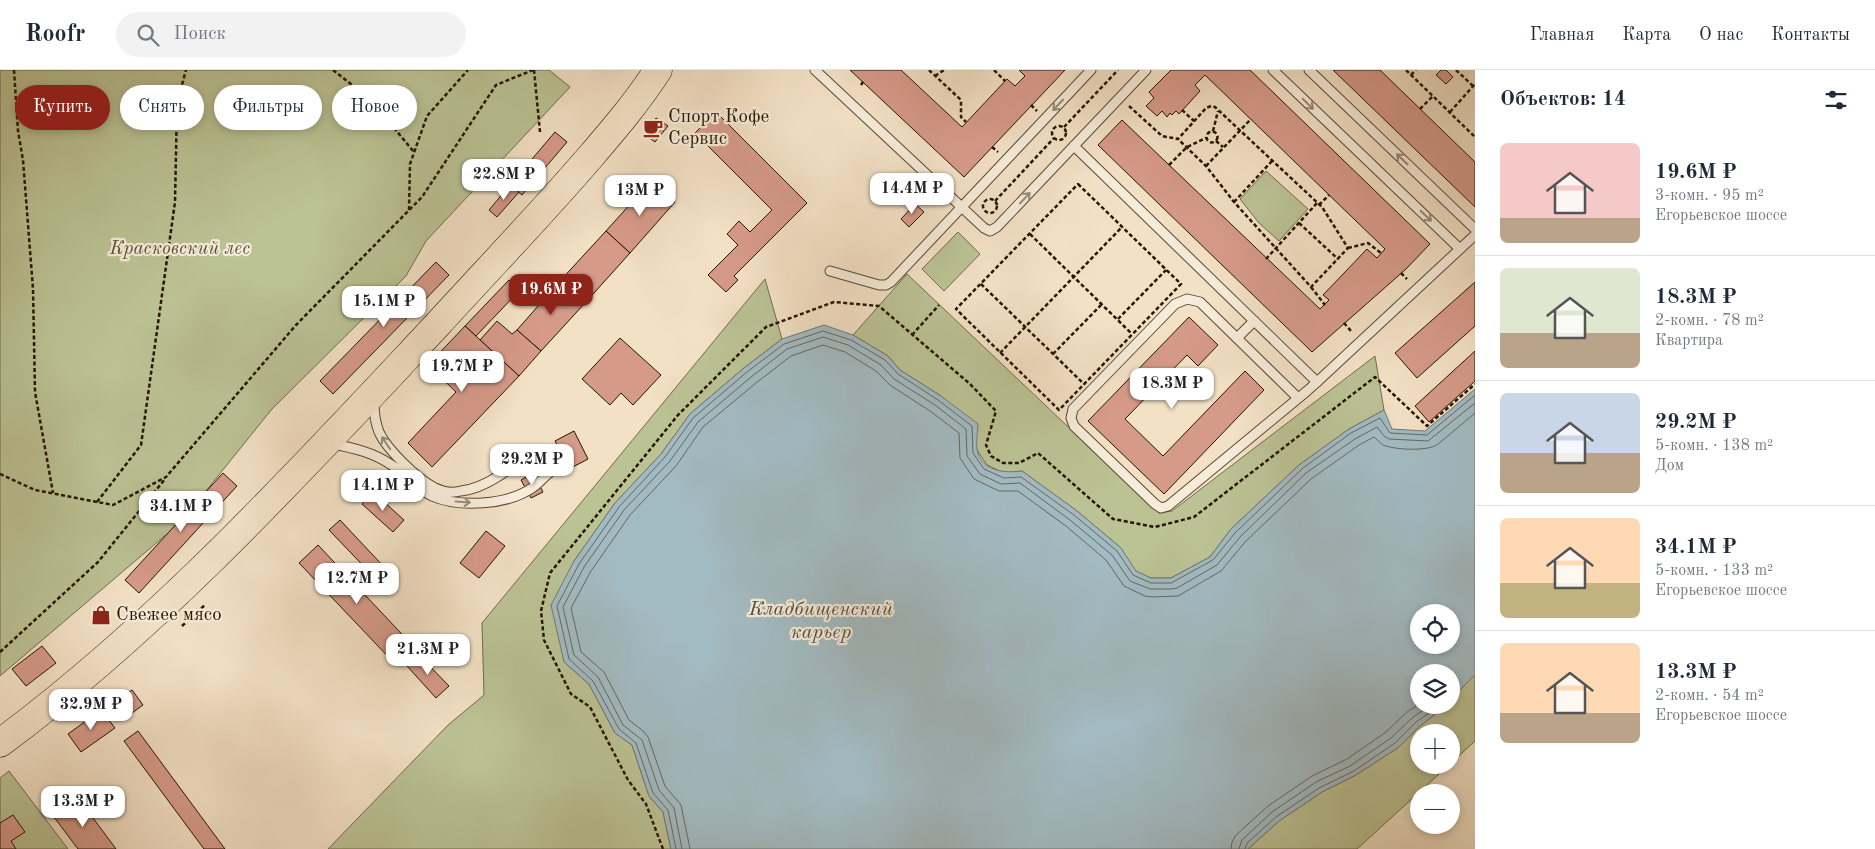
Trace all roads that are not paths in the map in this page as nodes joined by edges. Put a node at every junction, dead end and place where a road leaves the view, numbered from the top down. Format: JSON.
{"nodes":[{"id":1,"x":658,"y":70,"type":"edge"},
{"id":2,"x":815,"y":70,"type":"edge"},
{"id":3,"x":1091,"y":70,"type":"edge"},
{"id":4,"x":1146,"y":70,"type":"edge"},
{"id":5,"x":1273,"y":70,"type":"edge"},
{"id":6,"x":1309,"y":70,"type":"edge"},
{"id":7,"x":1074,"y":146,"type":"junction"},
{"id":8,"x":962,"y":207,"type":"junction"},
{"id":9,"x":1475,"y":230,"type":"edge"},
{"id":10,"x":1475,"y":235,"type":"edge"},
{"id":11,"x":1460,"y":249,"type":"junction"},
{"id":12,"x":830,"y":271,"type":"dead end"},
{"id":13,"x":1254,"y":320,"type":"junction"},
{"id":14,"x":1237,"y":338,"type":"junction"},
{"id":15,"x":1317,"y":382,"type":"junction"},
{"id":16,"x":375,"y":391,"type":"junction"},
{"id":17,"x":1298,"y":398,"type":"junction"},
{"id":18,"x":325,"y":443,"type":"junction"},
{"id":19,"x":0,"y":743,"type":"edge"}],
"edges":[{"from":1,"to":16,"type":"main road"},
{"from":2,"to":8,"type":"lane"},
{"from":3,"to":8,"type":"lane","one_way":true},
{"from":4,"to":7,"type":"lane"},
{"from":5,"to":11,"type":"lane","one_way":true},
{"from":9,"to":6,"type":"lane","one_way":true},
{"from":8,"to":7,"type":"lane","one_way":true},
{"from":7,"to":13,"type":"lane"},
{"from":8,"to":12,"type":"lane"},
{"from":10,"to":11,"type":"lane"},
{"from":11,"to":15,"type":"lane"},
{"from":13,"to":14,"type":"lane"},
{"from":13,"to":15,"type":"lane"},
{"from":14,"to":17,"type":"lane"},
{"from":14,"to":17,"type":"lane"},
{"from":15,"to":17,"type":"lane"},
{"from":16,"to":18,"type":"main road"},
{"from":18,"to":16,"type":"lane","one_way":true},
{"from":18,"to":19,"type":"main road"}]}
